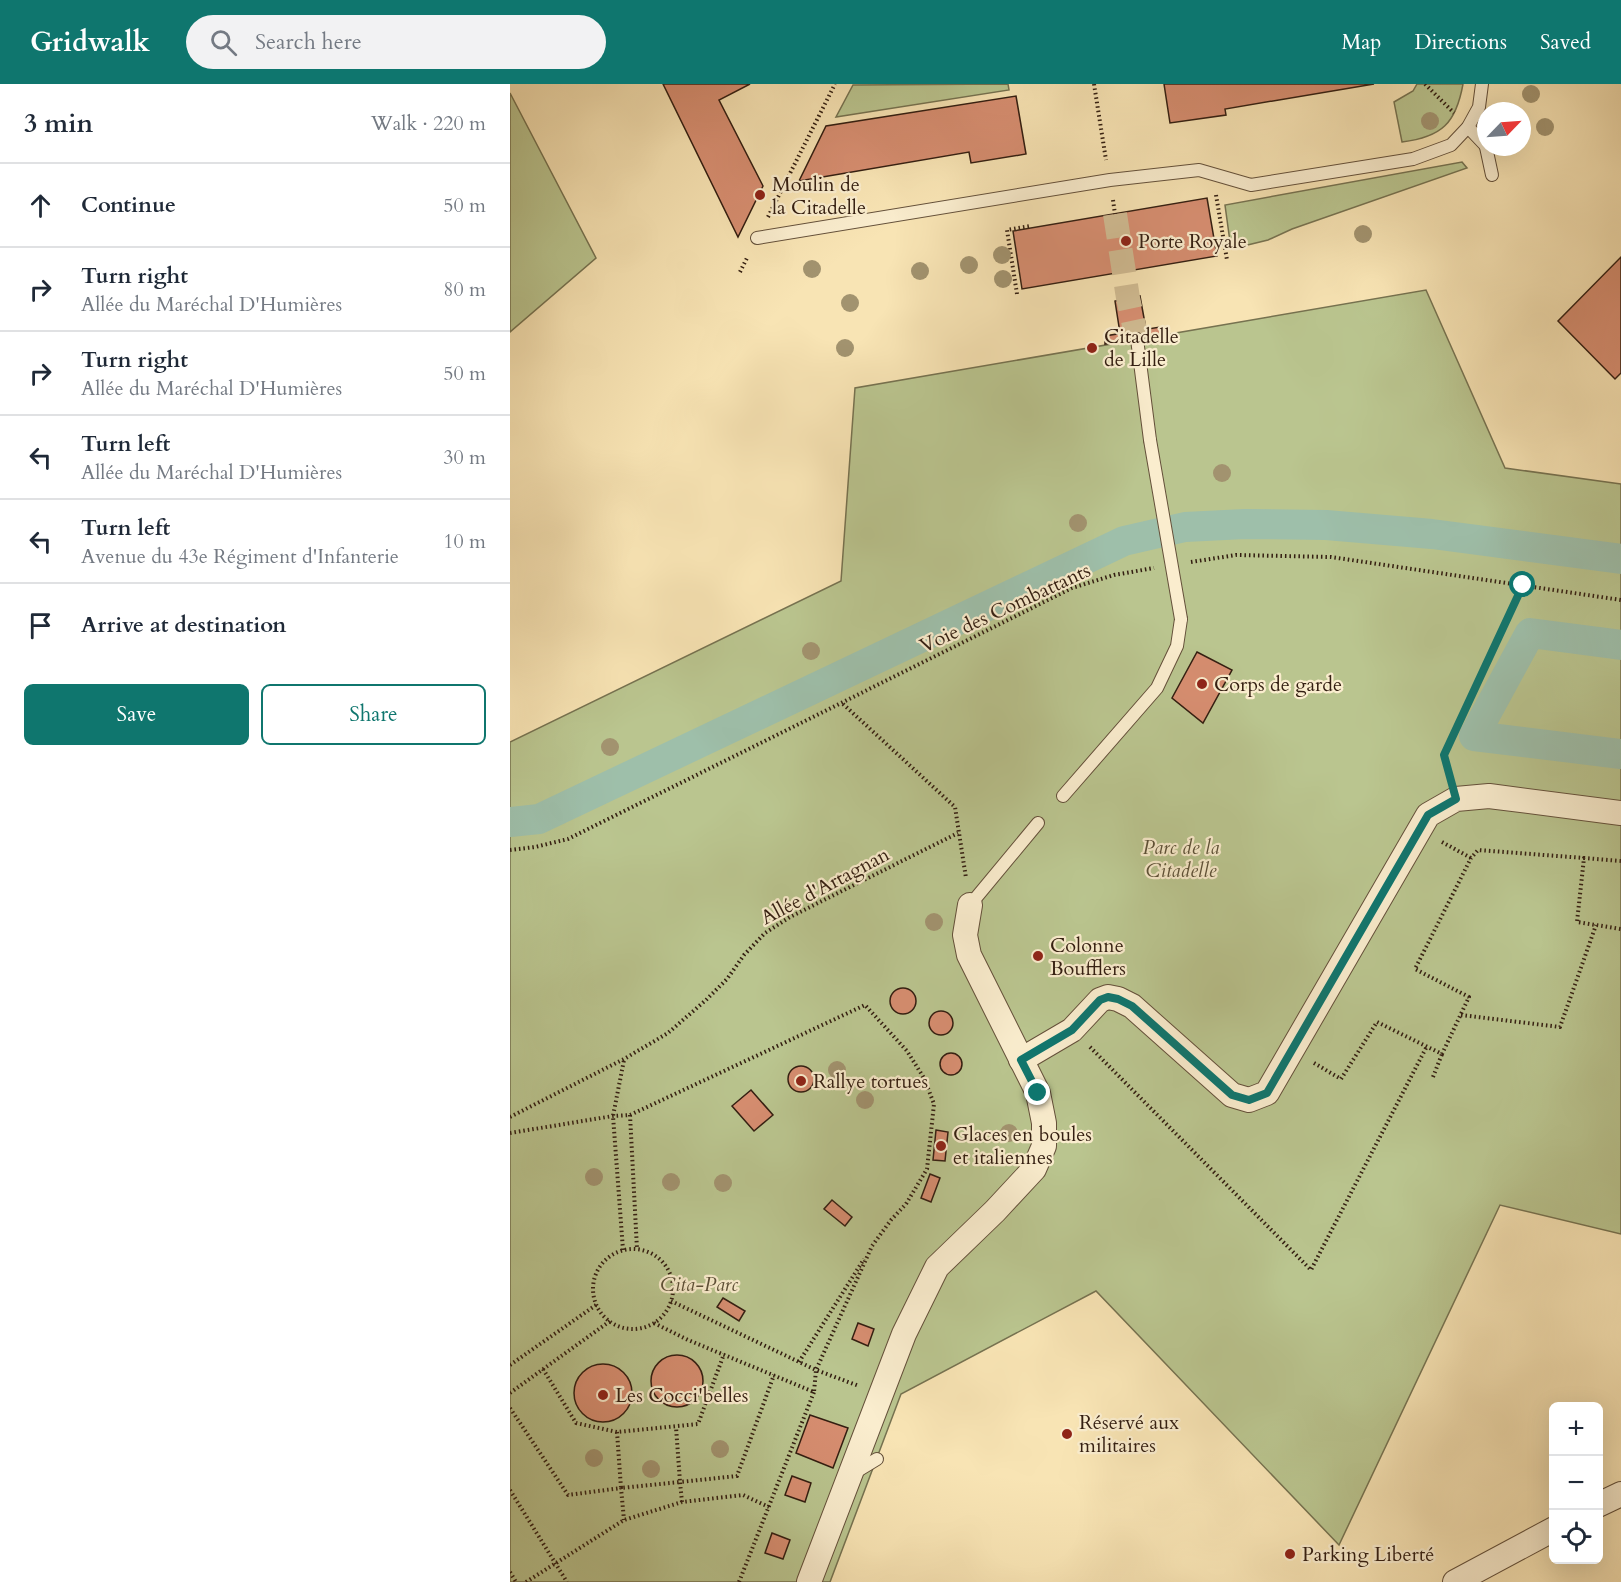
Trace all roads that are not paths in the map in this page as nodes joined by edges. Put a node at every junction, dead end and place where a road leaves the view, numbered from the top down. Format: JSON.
{"nodes":[{"id":1,"x":1482,"y":84,"type":"edge"},
{"id":2,"x":1468,"y":127,"type":"junction"},
{"id":3,"x":1477,"y":137,"type":"edge"},
{"id":4,"x":1488,"y":156,"type":"edge"},
{"id":5,"x":1492,"y":175,"type":"dead end"},
{"id":6,"x":757,"y":238,"type":"road end"},
{"id":7,"x":1137,"y":339,"type":"tunnel mouth"},
{"id":8,"x":1063,"y":796,"type":"dead end"},
{"id":9,"x":1621,"y":813,"type":"edge"},
{"id":10,"x":1038,"y":823,"type":"dead end"},
{"id":11,"x":970,"y":905,"type":"joint"},
{"id":12,"x":1021,"y":1060,"type":"junction"},
{"id":13,"x":877,"y":1459,"type":"dead end"},
{"id":14,"x":851,"y":1475,"type":"junction"},
{"id":15,"x":1621,"y":1494,"type":"edge"},
{"id":16,"x":1603,"y":1504,"type":"edge"},
{"id":17,"x":1549,"y":1532,"type":"edge"},
{"id":18,"x":809,"y":1582,"type":"edge"},
{"id":19,"x":1455,"y":1582,"type":"edge"}],
"edges":[{"from":1,"to":2,"type":"lane"},
{"from":2,"to":3,"type":"lane"},
{"from":2,"to":6,"type":"lane"},
{"from":4,"to":5,"type":"lane"},
{"from":7,"to":8,"type":"lane","bridge":true},
{"from":9,"to":12,"type":"street"},
{"from":10,"to":11,"type":"lane"},
{"from":11,"to":12,"type":"street"},
{"from":12,"to":14,"type":"street"},
{"from":13,"to":14,"type":"lane"},
{"from":14,"to":18,"type":"street"},
{"from":15,"to":16,"type":"street"},
{"from":17,"to":19,"type":"street"}]}
